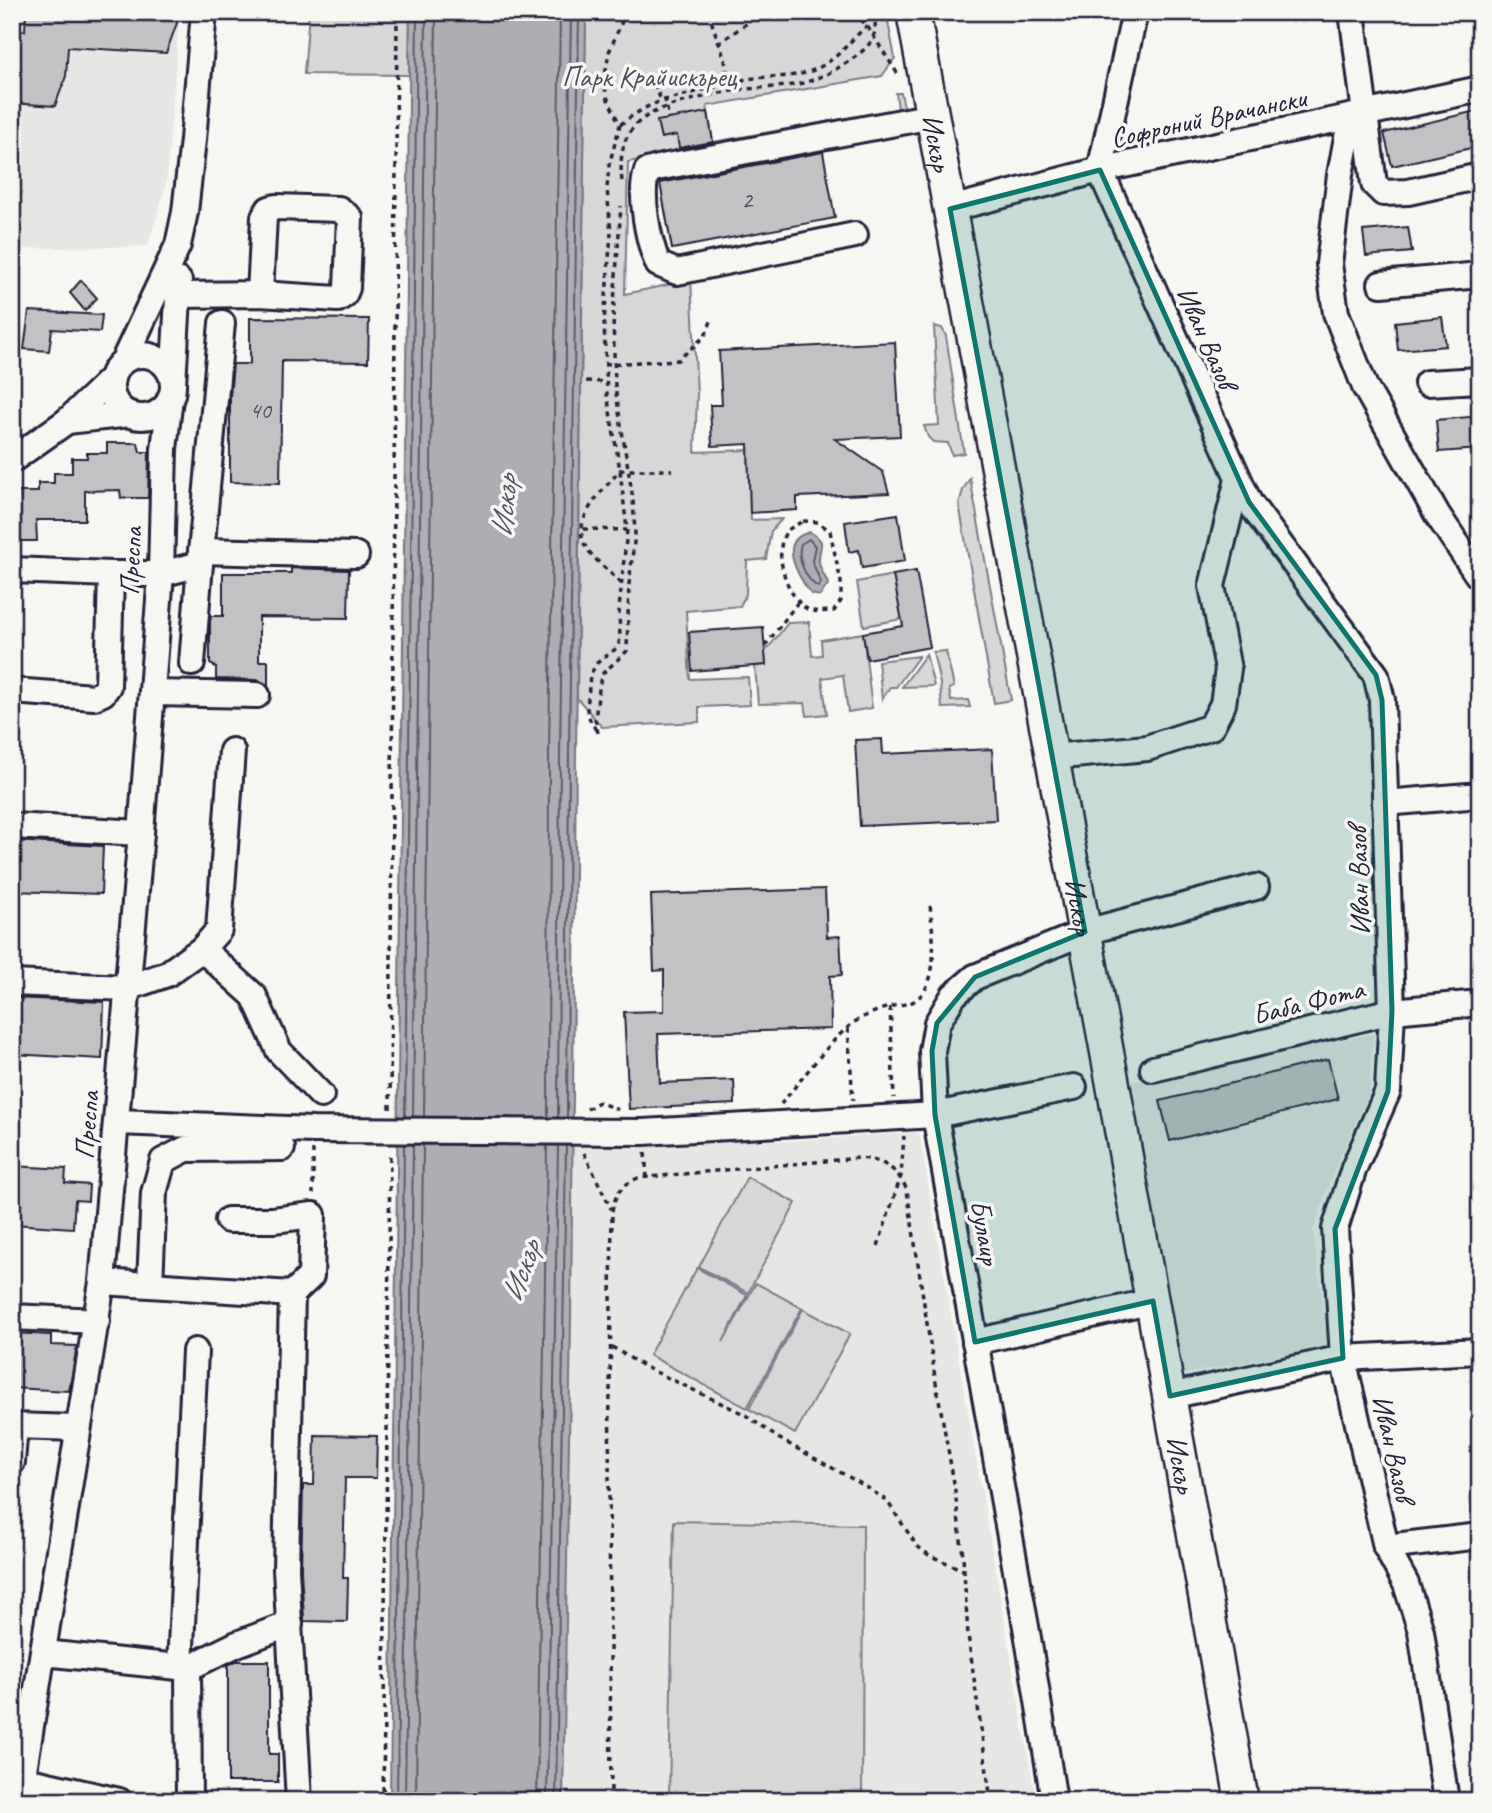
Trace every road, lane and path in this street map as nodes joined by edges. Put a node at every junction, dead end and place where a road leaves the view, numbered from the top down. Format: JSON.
{"nodes":[{"id":1,"x":204,"y":12,"type":"edge"},
{"id":2,"x":397,"y":12,"type":"edge"},
{"id":3,"x":626,"y":12,"type":"edge"},
{"id":4,"x":632,"y":12,"type":"edge"},
{"id":5,"x":708,"y":12,"type":"edge"},
{"id":6,"x":854,"y":12,"type":"edge"},
{"id":7,"x":873,"y":12,"type":"edge"},
{"id":8,"x":913,"y":12,"type":"edge"},
{"id":9,"x":1135,"y":12,"type":"edge"},
{"id":10,"x":1352,"y":12,"type":"edge"},
{"id":11,"x":747,"y":23,"type":"dead end"},
{"id":12,"x":620,"y":24,"type":"junction"},
{"id":13,"x":867,"y":26,"type":"junction"},
{"id":14,"x":874,"y":37,"type":"junction"},
{"id":15,"x":718,"y":44,"type":"junction"},
{"id":16,"x":728,"y":82,"type":"junction"},
{"id":17,"x":654,"y":85,"type":"dead end"},
{"id":18,"x":905,"y":86,"type":"dead end"},
{"id":19,"x":1480,"y":89,"type":"edge"},
{"id":20,"x":663,"y":99,"type":"junction"},
{"id":21,"x":667,"y":106,"type":"junction"},
{"id":22,"x":1366,"y":113,"type":"junction"},
{"id":23,"x":933,"y":116,"type":"junction"},
{"id":24,"x":669,"y":119,"type":"dead end"},
{"id":25,"x":620,"y":125,"type":"junction"},
{"id":26,"x":1100,"y":170,"type":"junction"},
{"id":27,"x":1480,"y":176,"type":"edge"},
{"id":28,"x":623,"y":187,"type":"dead end"},
{"id":29,"x":622,"y":201,"type":"dead end"},
{"id":30,"x":950,"y":209,"type":"junction"},
{"id":31,"x":855,"y":235,"type":"dead end"},
{"id":32,"x":178,"y":245,"type":"junction"},
{"id":33,"x":1480,"y":275,"type":"edge"},
{"id":34,"x":1381,"y":284,"type":"dead end"},
{"id":35,"x":260,"y":294,"type":"junction"},
{"id":36,"x":180,"y":295,"type":"junction"},
{"id":37,"x":712,"y":320,"type":"dead end"},
{"id":38,"x":222,"y":323,"type":"dead end"},
{"id":39,"x":605,"y":364,"type":"junction"},
{"id":40,"x":613,"y":364,"type":"junction"},
{"id":41,"x":118,"y":369,"type":"junction"},
{"id":42,"x":1480,"y":380,"type":"edge"},
{"id":43,"x":586,"y":381,"type":"dead end"},
{"id":44,"x":606,"y":382,"type":"junction"},
{"id":45,"x":1427,"y":383,"type":"dead end"},
{"id":46,"x":171,"y":391,"type":"junction"},
{"id":47,"x":139,"y":415,"type":"junction"},
{"id":48,"x":67,"y":421,"type":"junction"},
{"id":49,"x":164,"y":449,"type":"junction"},
{"id":50,"x":12,"y":460,"type":"edge"},
{"id":51,"x":620,"y":470,"type":"junction"},
{"id":52,"x":628,"y":470,"type":"junction"},
{"id":53,"x":672,"y":470,"type":"dead end"},
{"id":54,"x":1238,"y":479,"type":"junction"},
{"id":55,"x":583,"y":529,"type":"junction"},
{"id":56,"x":627,"y":530,"type":"junction"},
{"id":57,"x":356,"y":555,"type":"dead end"},
{"id":58,"x":201,"y":557,"type":"junction"},
{"id":59,"x":12,"y":570,"type":"edge"},
{"id":60,"x":111,"y":574,"type":"junction"},
{"id":61,"x":161,"y":574,"type":"junction"},
{"id":62,"x":1478,"y":574,"type":"dead end"},
{"id":63,"x":621,"y":583,"type":"junction"},
{"id":64,"x":798,"y":602,"type":"junction"},
{"id":65,"x":765,"y":646,"type":"dead end"},
{"id":66,"x":192,"y":663,"type":"dead end"},
{"id":67,"x":12,"y":691,"type":"edge"},
{"id":68,"x":152,"y":693,"type":"junction"},
{"id":69,"x":257,"y":695,"type":"dead end"},
{"id":70,"x":232,"y":751,"type":"dead end"},
{"id":71,"x":1052,"y":757,"type":"junction"},
{"id":72,"x":1480,"y":795,"type":"edge"},
{"id":73,"x":1385,"y":803,"type":"junction"},
{"id":74,"x":12,"y":826,"type":"edge"},
{"id":75,"x":141,"y":833,"type":"junction"},
{"id":76,"x":1256,"y":887,"type":"dead end"},
{"id":77,"x":930,"y":904,"type":"dead end"},
{"id":78,"x":1085,"y":932,"type":"junction"},
{"id":79,"x":202,"y":949,"type":"junction"},
{"id":80,"x":12,"y":983,"type":"edge"},
{"id":81,"x":127,"y":988,"type":"junction"},
{"id":82,"x":1480,"y":1003,"type":"edge"},
{"id":83,"x":890,"y":1007,"type":"junction"},
{"id":84,"x":1392,"y":1011,"type":"junction"},
{"id":85,"x":848,"y":1028,"type":"junction"},
{"id":86,"x":1153,"y":1069,"type":"dead end"},
{"id":87,"x":1074,"y":1087,"type":"dead end"},
{"id":88,"x":321,"y":1095,"type":"dead end"},
{"id":89,"x":935,"y":1115,"type":"junction"},
{"id":90,"x":900,"y":1117,"type":"junction"},
{"id":91,"x":854,"y":1120,"type":"junction"},
{"id":92,"x":118,"y":1122,"type":"junction"},
{"id":93,"x":762,"y":1126,"type":"junction"},
{"id":94,"x":313,"y":1130,"type":"junction"},
{"id":95,"x":394,"y":1130,"type":"junction"},
{"id":96,"x":282,"y":1148,"type":"dead end"},
{"id":97,"x":901,"y":1176,"type":"junction"},
{"id":98,"x":313,"y":1215,"type":"junction"},
{"id":99,"x":228,"y":1220,"type":"dead end"},
{"id":100,"x":878,"y":1246,"type":"dead end"},
{"id":101,"x":102,"y":1282,"type":"junction"},
{"id":102,"x":150,"y":1284,"type":"junction"},
{"id":103,"x":292,"y":1294,"type":"junction"},
{"id":104,"x":1153,"y":1301,"type":"junction"},
{"id":105,"x":12,"y":1317,"type":"edge"},
{"id":106,"x":97,"y":1321,"type":"junction"},
{"id":107,"x":975,"y":1342,"type":"junction"},
{"id":108,"x":612,"y":1347,"type":"junction"},
{"id":109,"x":195,"y":1351,"type":"dead end"},
{"id":110,"x":1480,"y":1351,"type":"edge"},
{"id":111,"x":1343,"y":1358,"type":"junction"},
{"id":112,"x":1170,"y":1396,"type":"junction"},
{"id":113,"x":14,"y":1426,"type":"edge"},
{"id":114,"x":78,"y":1428,"type":"junction"},
{"id":115,"x":12,"y":1462,"type":"edge"},
{"id":116,"x":1480,"y":1536,"type":"edge"},
{"id":117,"x":1386,"y":1547,"type":"junction"},
{"id":118,"x":963,"y":1570,"type":"junction"},
{"id":119,"x":290,"y":1624,"type":"junction"},
{"id":120,"x":44,"y":1653,"type":"junction"},
{"id":121,"x":184,"y":1668,"type":"junction"},
{"id":122,"x":18,"y":1786,"type":"edge"},
{"id":123,"x":92,"y":1798,"type":"edge"},
{"id":124,"x":120,"y":1801,"type":"edge"},
{"id":125,"x":189,"y":1801,"type":"edge"},
{"id":126,"x":299,"y":1801,"type":"edge"},
{"id":127,"x":383,"y":1801,"type":"edge"},
{"id":128,"x":611,"y":1801,"type":"edge"},
{"id":129,"x":991,"y":1801,"type":"edge"},
{"id":130,"x":1054,"y":1801,"type":"edge"},
{"id":131,"x":1242,"y":1801,"type":"edge"},
{"id":132,"x":1446,"y":1801,"type":"edge"}],
"edges":[{"from":1,"to":32,"type":"street","name":"Преспа"},
{"from":2,"to":95,"type":"path"},
{"from":3,"to":12,"type":"path"},
{"from":4,"to":12,"type":"path"},
{"from":5,"to":15,"type":"path"},
{"from":6,"to":13,"type":"path"},
{"from":7,"to":14,"type":"path"},
{"from":8,"to":23,"type":"main road","name":"Искър"},
{"from":9,"to":26,"type":"street"},
{"from":10,"to":22,"type":"street"},
{"from":11,"to":15,"type":"path"},
{"from":12,"to":25,"type":"path"},
{"from":13,"to":14,"type":"path"},
{"from":13,"to":16,"type":"path"},
{"from":14,"to":18,"type":"path"},
{"from":14,"to":21,"type":"path"},
{"from":15,"to":16,"type":"path"},
{"from":16,"to":20,"type":"path"},
{"from":17,"to":20,"type":"path"},
{"from":19,"to":22,"type":"street","name":"Софроний Врачански"},
{"from":20,"to":21,"type":"path"},
{"from":20,"to":25,"type":"path"},
{"from":21,"to":24,"type":"path"},
{"from":21,"to":28,"type":"path"},
{"from":22,"to":26,"type":"street","name":"Софроний Врачански"},
{"from":22,"to":27,"type":"street"},
{"from":22,"to":62,"type":"street"},
{"from":23,"to":30,"type":"main road","name":"Искър"},
{"from":23,"to":31,"type":"street"},
{"from":25,"to":39,"type":"path"},
{"from":26,"to":30,"type":"street","name":"Софроний Врачански"},
{"from":26,"to":54,"type":"street","name":"Иван Вазов"},
{"from":29,"to":40,"type":"path"},
{"from":30,"to":71,"type":"main road","name":"Искър"},
{"from":32,"to":36,"type":"street","name":"Преспа"},
{"from":32,"to":41,"type":"street","name":"Преспа"},
{"from":33,"to":34,"type":"street"},
{"from":35,"to":35,"type":"street"},
{"from":35,"to":36,"type":"street"},
{"from":36,"to":46,"type":"street","name":"Преспа"},
{"from":37,"to":40,"type":"path"},
{"from":38,"to":58,"type":"street"},
{"from":39,"to":40,"type":"path"},
{"from":39,"to":44,"type":"path"},
{"from":40,"to":52,"type":"path"},
{"from":41,"to":46,"type":"street"},
{"from":41,"to":47,"type":"street"},
{"from":41,"to":48,"type":"street"},
{"from":42,"to":45,"type":"street"},
{"from":43,"to":44,"type":"path"},
{"from":44,"to":51,"type":"path"},
{"from":46,"to":47,"type":"street"},
{"from":46,"to":49,"type":"street","name":"Преспа"},
{"from":47,"to":48,"type":"street"},
{"from":47,"to":49,"type":"street","name":"Преспа"},
{"from":48,"to":50,"type":"street"},
{"from":49,"to":61,"type":"street","name":"Преспа"},
{"from":51,"to":52,"type":"path"},
{"from":51,"to":55,"type":"path"},
{"from":51,"to":56,"type":"path"},
{"from":52,"to":53,"type":"path"},
{"from":52,"to":63,"type":"path"},
{"from":54,"to":71,"type":"street"},
{"from":54,"to":73,"type":"street","name":"Иван Вазов"},
{"from":55,"to":56,"type":"path"},
{"from":55,"to":63,"type":"path"},
{"from":56,"to":63,"type":"path"},
{"from":57,"to":58,"type":"street"},
{"from":58,"to":61,"type":"street"},
{"from":58,"to":66,"type":"street"},
{"from":59,"to":60,"type":"street"},
{"from":60,"to":61,"type":"street"},
{"from":60,"to":67,"type":"street"},
{"from":61,"to":68,"type":"street","name":"Преспа"},
{"from":64,"to":64,"type":"path"},
{"from":64,"to":65,"type":"path"},
{"from":68,"to":69,"type":"street"},
{"from":68,"to":75,"type":"street","name":"Преспа"},
{"from":70,"to":79,"type":"street"},
{"from":71,"to":78,"type":"main road","name":"Искър"},
{"from":72,"to":73,"type":"street"},
{"from":73,"to":84,"type":"street","name":"Иван Вазов"},
{"from":74,"to":75,"type":"street"},
{"from":75,"to":81,"type":"street","name":"Преспа"},
{"from":76,"to":78,"type":"street","name":"Булаир"},
{"from":77,"to":83,"type":"path"},
{"from":78,"to":89,"type":"street","name":"Булаир"},
{"from":78,"to":104,"type":"main road","name":"Искър"},
{"from":79,"to":81,"type":"street"},
{"from":79,"to":88,"type":"street"},
{"from":80,"to":81,"type":"street"},
{"from":81,"to":92,"type":"street","name":"Преспа"},
{"from":82,"to":84,"type":"street","name":"Баба Фота"},
{"from":83,"to":85,"type":"path"},
{"from":83,"to":90,"type":"path"},
{"from":84,"to":86,"type":"street","name":"Баба Фота"},
{"from":84,"to":111,"type":"street","name":"Иван Вазов"},
{"from":85,"to":91,"type":"path"},
{"from":85,"to":93,"type":"path"},
{"from":87,"to":89,"type":"street"},
{"from":89,"to":90,"type":"street"},
{"from":89,"to":107,"type":"street","name":"Булаир"},
{"from":90,"to":91,"type":"street"},
{"from":90,"to":97,"type":"path"},
{"from":91,"to":93,"type":"street"},
{"from":92,"to":94,"type":"street"},
{"from":92,"to":101,"type":"street","name":"Преспа"},
{"from":93,"to":95,"type":"street"},
{"from":94,"to":95,"type":"street"},
{"from":94,"to":98,"type":"path"},
{"from":95,"to":127,"type":"path"},
{"from":96,"to":102,"type":"street"},
{"from":97,"to":100,"type":"path"},
{"from":97,"to":108,"type":"path"},
{"from":97,"to":118,"type":"path"},
{"from":98,"to":99,"type":"street"},
{"from":98,"to":103,"type":"street"},
{"from":101,"to":102,"type":"street"},
{"from":101,"to":106,"type":"street","name":"Преспа"},
{"from":102,"to":103,"type":"street"},
{"from":103,"to":119,"type":"street"},
{"from":104,"to":107,"type":"street"},
{"from":104,"to":112,"type":"main road","name":"Искър"},
{"from":105,"to":106,"type":"street"},
{"from":106,"to":114,"type":"street","name":"Преспа"},
{"from":107,"to":130,"type":"street","name":"Булаир"},
{"from":108,"to":118,"type":"path"},
{"from":108,"to":128,"type":"path"},
{"from":109,"to":121,"type":"street"},
{"from":110,"to":111,"type":"street"},
{"from":111,"to":112,"type":"street"},
{"from":111,"to":117,"type":"street","name":"Иван Вазов"},
{"from":112,"to":131,"type":"main road","name":"Искър"},
{"from":113,"to":114,"type":"street"},
{"from":113,"to":115,"type":"street"},
{"from":114,"to":120,"type":"street","name":"Преспа"},
{"from":116,"to":117,"type":"street"},
{"from":117,"to":132,"type":"street","name":"Иван Вазов"},
{"from":118,"to":129,"type":"path"},
{"from":119,"to":121,"type":"street"},
{"from":119,"to":126,"type":"street"},
{"from":120,"to":121,"type":"street"},
{"from":120,"to":122,"type":"street","name":"Преспа"},
{"from":121,"to":125,"type":"street"},
{"from":122,"to":123,"type":"street"},
{"from":123,"to":124,"type":"street"}]}
